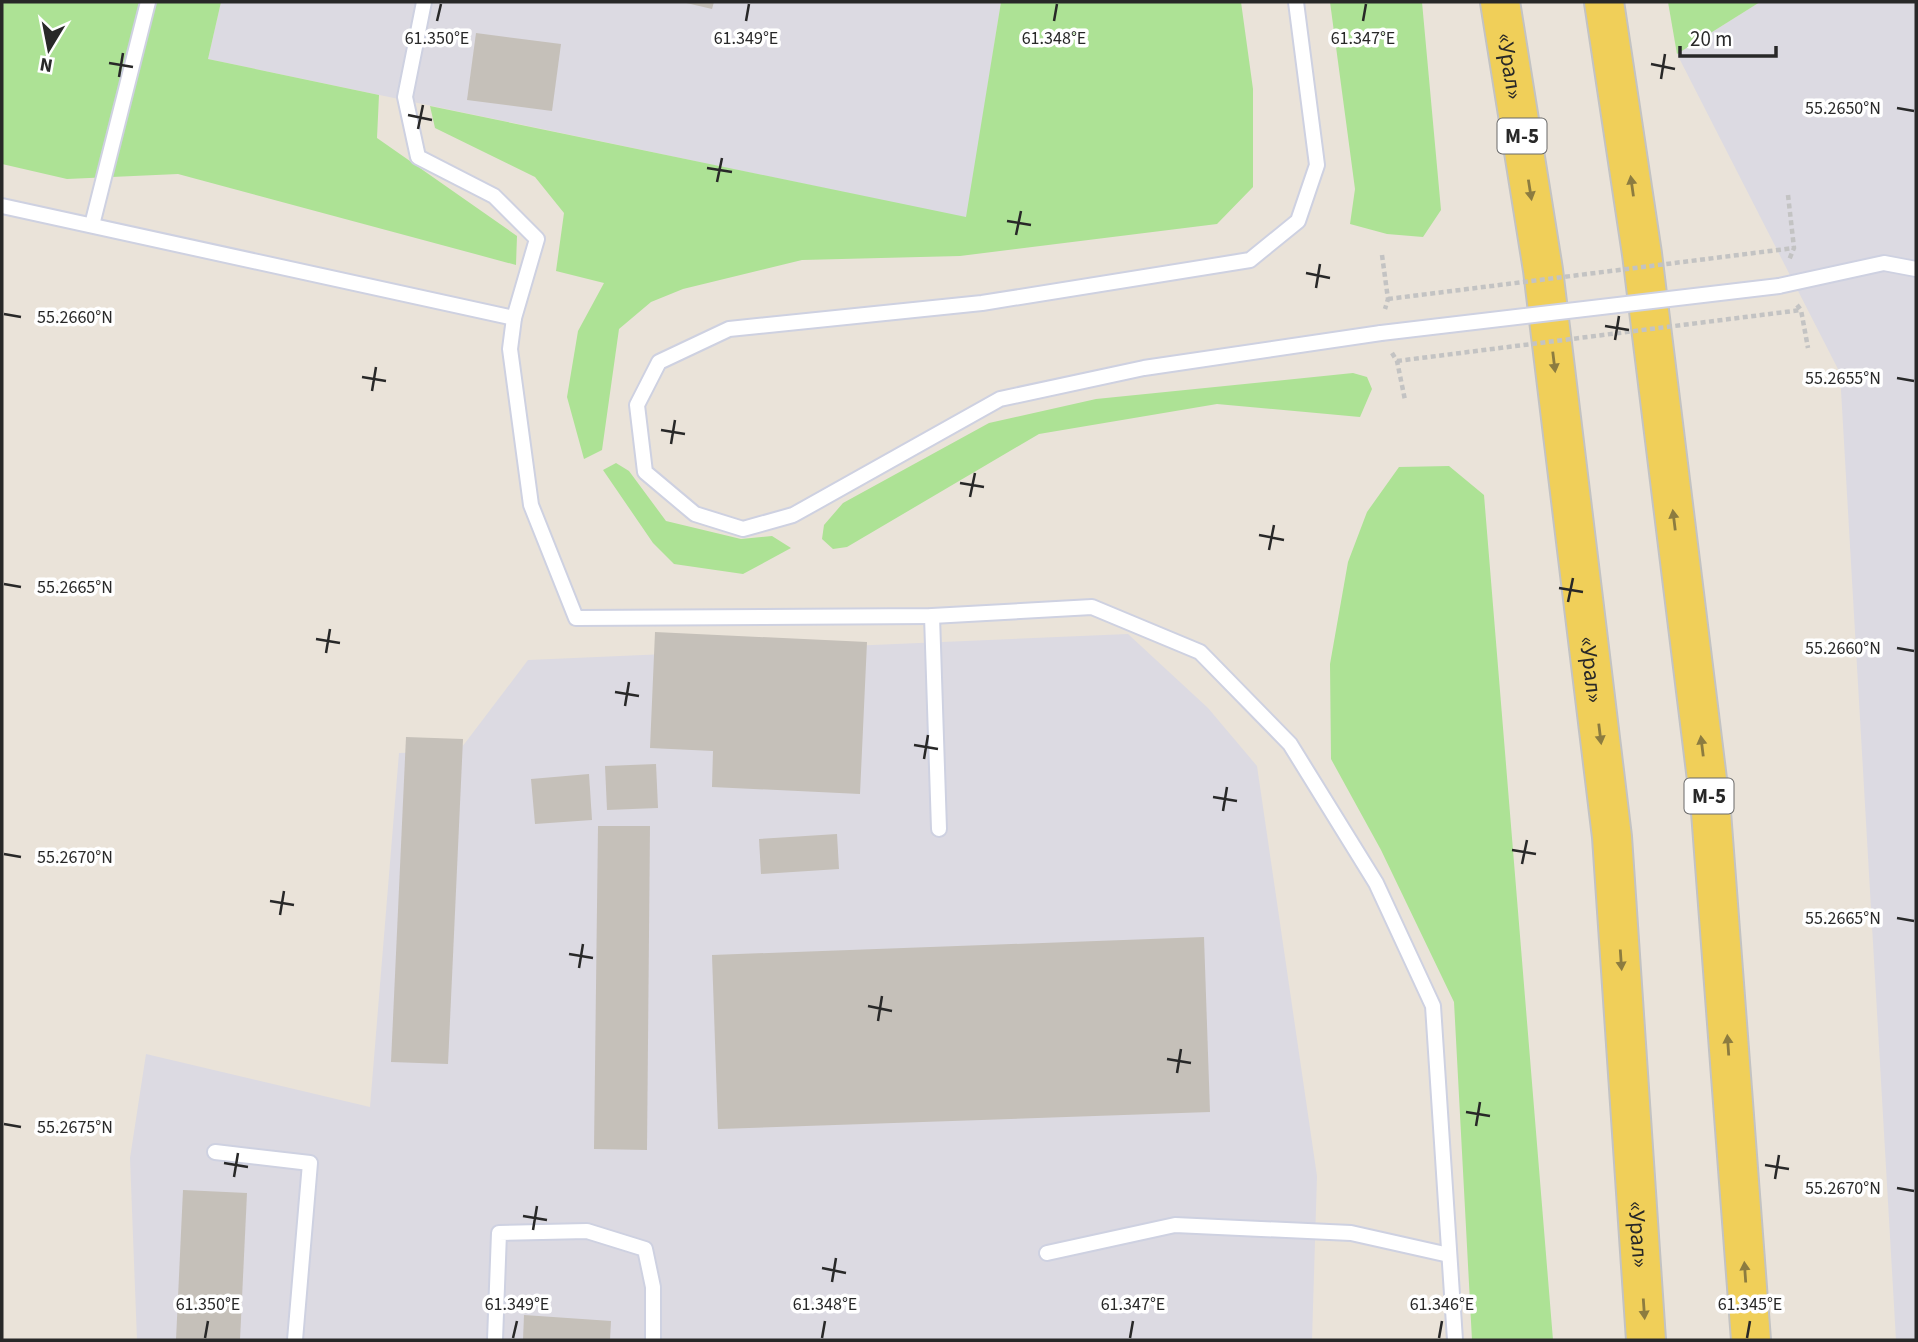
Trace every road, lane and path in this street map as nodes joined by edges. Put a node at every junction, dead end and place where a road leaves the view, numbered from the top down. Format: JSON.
{"nodes":[{"id":1,"x":148,"y":2,"type":"edge"},
{"id":2,"x":424,"y":2,"type":"edge"},
{"id":3,"x":1296,"y":2,"type":"edge"},
{"id":4,"x":1500,"y":2,"type":"edge"},
{"id":5,"x":1604,"y":2,"type":"edge"},
{"id":6,"x":1788,"y":195,"type":"dead end"},
{"id":7,"x":2,"y":206,"type":"edge"},
{"id":8,"x":92,"y":225,"type":"junction"},
{"id":9,"x":1382,"y":255,"type":"dead end"},
{"id":10,"x":1916,"y":269,"type":"edge"},
{"id":11,"x":514,"y":317,"type":"junction"},
{"id":12,"x":1808,"y":348,"type":"dead end"},
{"id":13,"x":1405,"y":400,"type":"dead end"},
{"id":14,"x":932,"y":616,"type":"junction"},
{"id":15,"x":939,"y":829,"type":"dead end"},
{"id":16,"x":215,"y":1152,"type":"dead end"},
{"id":17,"x":1046,"y":1253,"type":"dead end"},
{"id":18,"x":1449,"y":1255,"type":"junction"},
{"id":19,"x":295,"y":1340,"type":"edge"},
{"id":20,"x":495,"y":1340,"type":"edge"},
{"id":21,"x":653,"y":1340,"type":"edge"},
{"id":22,"x":1455,"y":1340,"type":"edge"},
{"id":23,"x":1646,"y":1340,"type":"edge"},
{"id":24,"x":1751,"y":1340,"type":"edge"}],
"edges":[{"from":1,"to":8,"type":"lane"},
{"from":2,"to":11,"type":"lane"},
{"from":3,"to":10,"type":"lane","bridge":true},
{"from":4,"to":23,"type":"main road","name":"«Урал»","number":"М-5","one_way":true},
{"from":24,"to":5,"type":"main road","number":"М-5","one_way":true},
{"from":6,"to":9,"type":"path","bridge":true},
{"from":7,"to":8,"type":"lane"},
{"from":8,"to":11,"type":"lane"},
{"from":11,"to":14,"type":"lane"},
{"from":12,"to":13,"type":"path","bridge":true},
{"from":14,"to":15,"type":"lane"},
{"from":14,"to":18,"type":"lane"},
{"from":16,"to":19,"type":"lane"},
{"from":17,"to":18,"type":"lane"},
{"from":18,"to":22,"type":"lane"},
{"from":20,"to":21,"type":"lane"}]}
